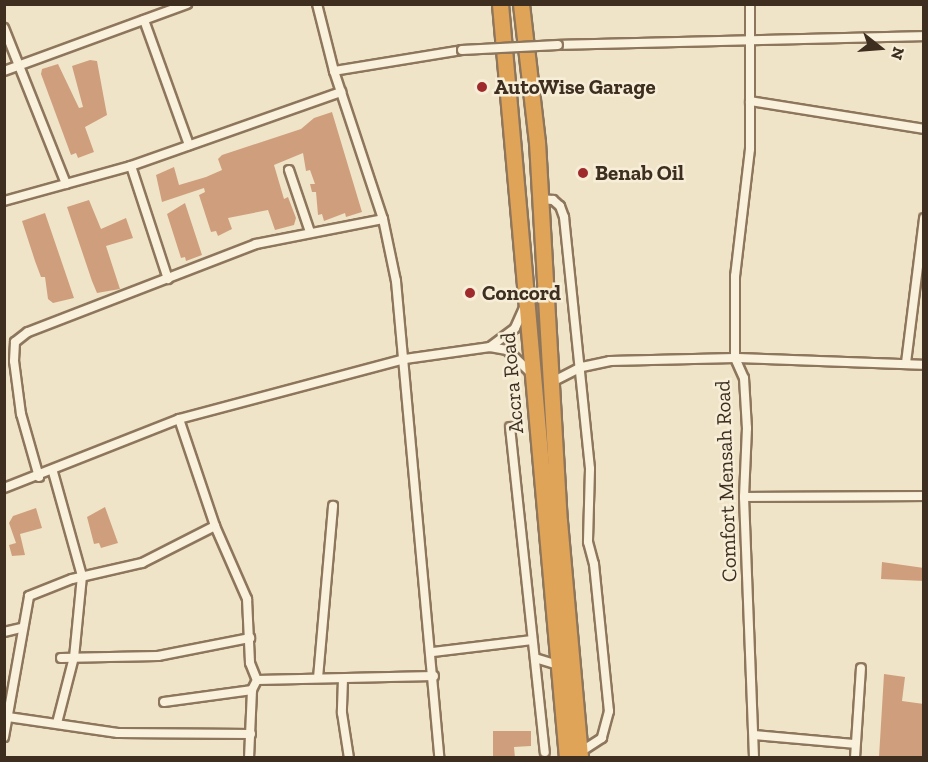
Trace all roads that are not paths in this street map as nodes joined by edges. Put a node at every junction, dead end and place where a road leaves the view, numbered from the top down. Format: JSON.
{"nodes":[{"id":1,"x":187,"y":4,"type":"edge"},
{"id":2,"x":316,"y":4,"type":"edge"},
{"id":3,"x":500,"y":4,"type":"edge"},
{"id":4,"x":521,"y":4,"type":"edge"},
{"id":5,"x":750,"y":4,"type":"edge"},
{"id":6,"x":144,"y":20,"type":"junction"},
{"id":7,"x":4,"y":28,"type":"edge"},
{"id":8,"x":924,"y":36,"type":"edge"},
{"id":9,"x":747,"y":39,"type":"junction"},
{"id":10,"x":19,"y":63,"type":"junction"},
{"id":11,"x":334,"y":70,"type":"junction"},
{"id":12,"x":4,"y":71,"type":"edge"},
{"id":13,"x":341,"y":92,"type":"junction"},
{"id":14,"x":750,"y":101,"type":"junction"},
{"id":15,"x":924,"y":129,"type":"edge"},
{"id":16,"x":189,"y":145,"type":"junction"},
{"id":17,"x":130,"y":166,"type":"junction"},
{"id":18,"x":289,"y":170,"type":"dead end"},
{"id":19,"x":66,"y":184,"type":"junction"},
{"id":20,"x":539,"y":199,"type":"junction"},
{"id":21,"x":4,"y":201,"type":"edge"},
{"id":22,"x":924,"y":218,"type":"edge"},
{"id":23,"x":383,"y":219,"type":"junction"},
{"id":24,"x":923,"y":230,"type":"edge"},
{"id":25,"x":310,"y":232,"type":"junction"},
{"id":26,"x":168,"y":279,"type":"junction"},
{"id":27,"x":526,"y":304,"type":"junction"},
{"id":28,"x":490,"y":347,"type":"junction"},
{"id":29,"x":735,"y":358,"type":"junction"},
{"id":30,"x":405,"y":359,"type":"junction"},
{"id":31,"x":906,"y":363,"type":"junction"},
{"id":32,"x":924,"y":365,"type":"edge"},
{"id":33,"x":582,"y":367,"type":"junction"},
{"id":34,"x":532,"y":375,"type":"junction"},
{"id":35,"x":550,"y":383,"type":"junction"},
{"id":36,"x":179,"y":419,"type":"junction"},
{"id":37,"x":510,"y":427,"type":"dead end"},
{"id":38,"x":53,"y":472,"type":"junction"},
{"id":39,"x":39,"y":477,"type":"junction"},
{"id":40,"x":4,"y":488,"type":"edge"},
{"id":41,"x":924,"y":496,"type":"edge"},
{"id":42,"x":744,"y":497,"type":"junction"},
{"id":43,"x":333,"y":506,"type":"dead end"},
{"id":44,"x":215,"y":526,"type":"junction"},
{"id":45,"x":82,"y":576,"type":"junction"},
{"id":46,"x":22,"y":628,"type":"junction"},
{"id":47,"x":4,"y":632,"type":"edge"},
{"id":48,"x":250,"y":638,"type":"junction"},
{"id":49,"x":532,"y":640,"type":"junction"},
{"id":50,"x":433,"y":652,"type":"junction"},
{"id":51,"x":74,"y":657,"type":"junction"},
{"id":52,"x":62,"y":658,"type":"dead end"},
{"id":53,"x":535,"y":658,"type":"junction"},
{"id":54,"x":558,"y":665,"type":"junction"},
{"id":55,"x":861,"y":668,"type":"dead end"},
{"id":56,"x":434,"y":676,"type":"junction"},
{"id":57,"x":318,"y":678,"type":"junction"},
{"id":58,"x":343,"y":679,"type":"junction"},
{"id":59,"x":257,"y":680,"type":"junction"},
{"id":60,"x":252,"y":690,"type":"junction"},
{"id":61,"x":164,"y":702,"type":"dead end"},
{"id":62,"x":8,"y":717,"type":"junction"},
{"id":63,"x":57,"y":723,"type":"junction"},
{"id":64,"x":251,"y":734,"type":"junction"},
{"id":65,"x":754,"y":735,"type":"junction"},
{"id":66,"x":4,"y":737,"type":"edge"},
{"id":67,"x":854,"y":744,"type":"junction"},
{"id":68,"x":545,"y":752,"type":"dead end"},
{"id":69,"x":575,"y":756,"type":"edge"},
{"id":70,"x":249,"y":758,"type":"edge"},
{"id":71,"x":349,"y":758,"type":"edge"},
{"id":72,"x":439,"y":758,"type":"edge"},
{"id":73,"x":754,"y":758,"type":"edge"},
{"id":74,"x":855,"y":758,"type":"edge"}],
"edges":[{"from":1,"to":6,"type":"street"},
{"from":2,"to":11,"type":"street"},
{"from":3,"to":27,"type":"highway","name":"Accra Road"},
{"from":4,"to":20,"type":"highway","name":"Accra Road"},
{"from":5,"to":9,"type":"street"},
{"from":6,"to":10,"type":"street"},
{"from":6,"to":16,"type":"street"},
{"from":7,"to":10,"type":"street"},
{"from":8,"to":9,"type":"street"},
{"from":9,"to":11,"type":"street","bridge":true},
{"from":9,"to":14,"type":"street"},
{"from":10,"to":12,"type":"street"},
{"from":10,"to":19,"type":"street"},
{"from":11,"to":13,"type":"street"},
{"from":13,"to":16,"type":"street"},
{"from":13,"to":23,"type":"street"},
{"from":14,"to":15,"type":"street"},
{"from":14,"to":29,"type":"street"},
{"from":16,"to":17,"type":"street"},
{"from":17,"to":19,"type":"street"},
{"from":17,"to":26,"type":"street"},
{"from":18,"to":25,"type":"street"},
{"from":19,"to":21,"type":"street"},
{"from":20,"to":33,"type":"street"},
{"from":20,"to":35,"type":"highway","name":"Accra Road"},
{"from":22,"to":24,"type":"street"},
{"from":23,"to":25,"type":"street"},
{"from":23,"to":30,"type":"street"},
{"from":24,"to":31,"type":"street"},
{"from":25,"to":26,"type":"street"},
{"from":26,"to":39,"type":"street"},
{"from":27,"to":28,"type":"street"},
{"from":27,"to":34,"type":"highway","name":"Accra Road"},
{"from":28,"to":30,"type":"street"},
{"from":28,"to":34,"type":"street"},
{"from":29,"to":31,"type":"street"},
{"from":29,"to":33,"type":"street","name":"Comfort Mensah Road"},
{"from":29,"to":42,"type":"street","name":"Comfort Mensah Road"},
{"from":30,"to":36,"type":"street"},
{"from":30,"to":50,"type":"street"},
{"from":31,"to":32,"type":"street"},
{"from":33,"to":35,"type":"street","name":"Comfort Mensah Road"},
{"from":33,"to":69,"type":"street"},
{"from":34,"to":54,"type":"highway","name":"Accra Road"},
{"from":35,"to":69,"type":"highway","name":"Accra Road"},
{"from":36,"to":38,"type":"street"},
{"from":36,"to":44,"type":"street"},
{"from":37,"to":49,"type":"street"},
{"from":38,"to":39,"type":"street"},
{"from":38,"to":45,"type":"street"},
{"from":39,"to":40,"type":"street"},
{"from":41,"to":42,"type":"street"},
{"from":42,"to":65,"type":"street","name":"Comfort Mensah Road"},
{"from":43,"to":57,"type":"street"},
{"from":44,"to":45,"type":"street"},
{"from":44,"to":48,"type":"street"},
{"from":45,"to":46,"type":"street"},
{"from":45,"to":51,"type":"street"},
{"from":46,"to":47,"type":"street"},
{"from":46,"to":62,"type":"street"},
{"from":48,"to":51,"type":"street"},
{"from":48,"to":59,"type":"street"},
{"from":49,"to":50,"type":"street"},
{"from":49,"to":53,"type":"street"},
{"from":50,"to":56,"type":"street"},
{"from":51,"to":52,"type":"street"},
{"from":51,"to":63,"type":"street"},
{"from":53,"to":54,"type":"street"},
{"from":53,"to":68,"type":"street"},
{"from":54,"to":69,"type":"highway","name":"Accra Road"},
{"from":55,"to":67,"type":"street"},
{"from":56,"to":58,"type":"street"},
{"from":56,"to":72,"type":"street"},
{"from":57,"to":58,"type":"street"},
{"from":57,"to":59,"type":"street"},
{"from":58,"to":71,"type":"street"},
{"from":59,"to":60,"type":"street"},
{"from":60,"to":61,"type":"street"},
{"from":60,"to":64,"type":"street"},
{"from":62,"to":63,"type":"street"},
{"from":62,"to":66,"type":"street"},
{"from":63,"to":64,"type":"street"},
{"from":64,"to":70,"type":"street"},
{"from":65,"to":67,"type":"street"},
{"from":65,"to":73,"type":"street","name":"Comfort Mensah Road"},
{"from":67,"to":74,"type":"street"}]}
